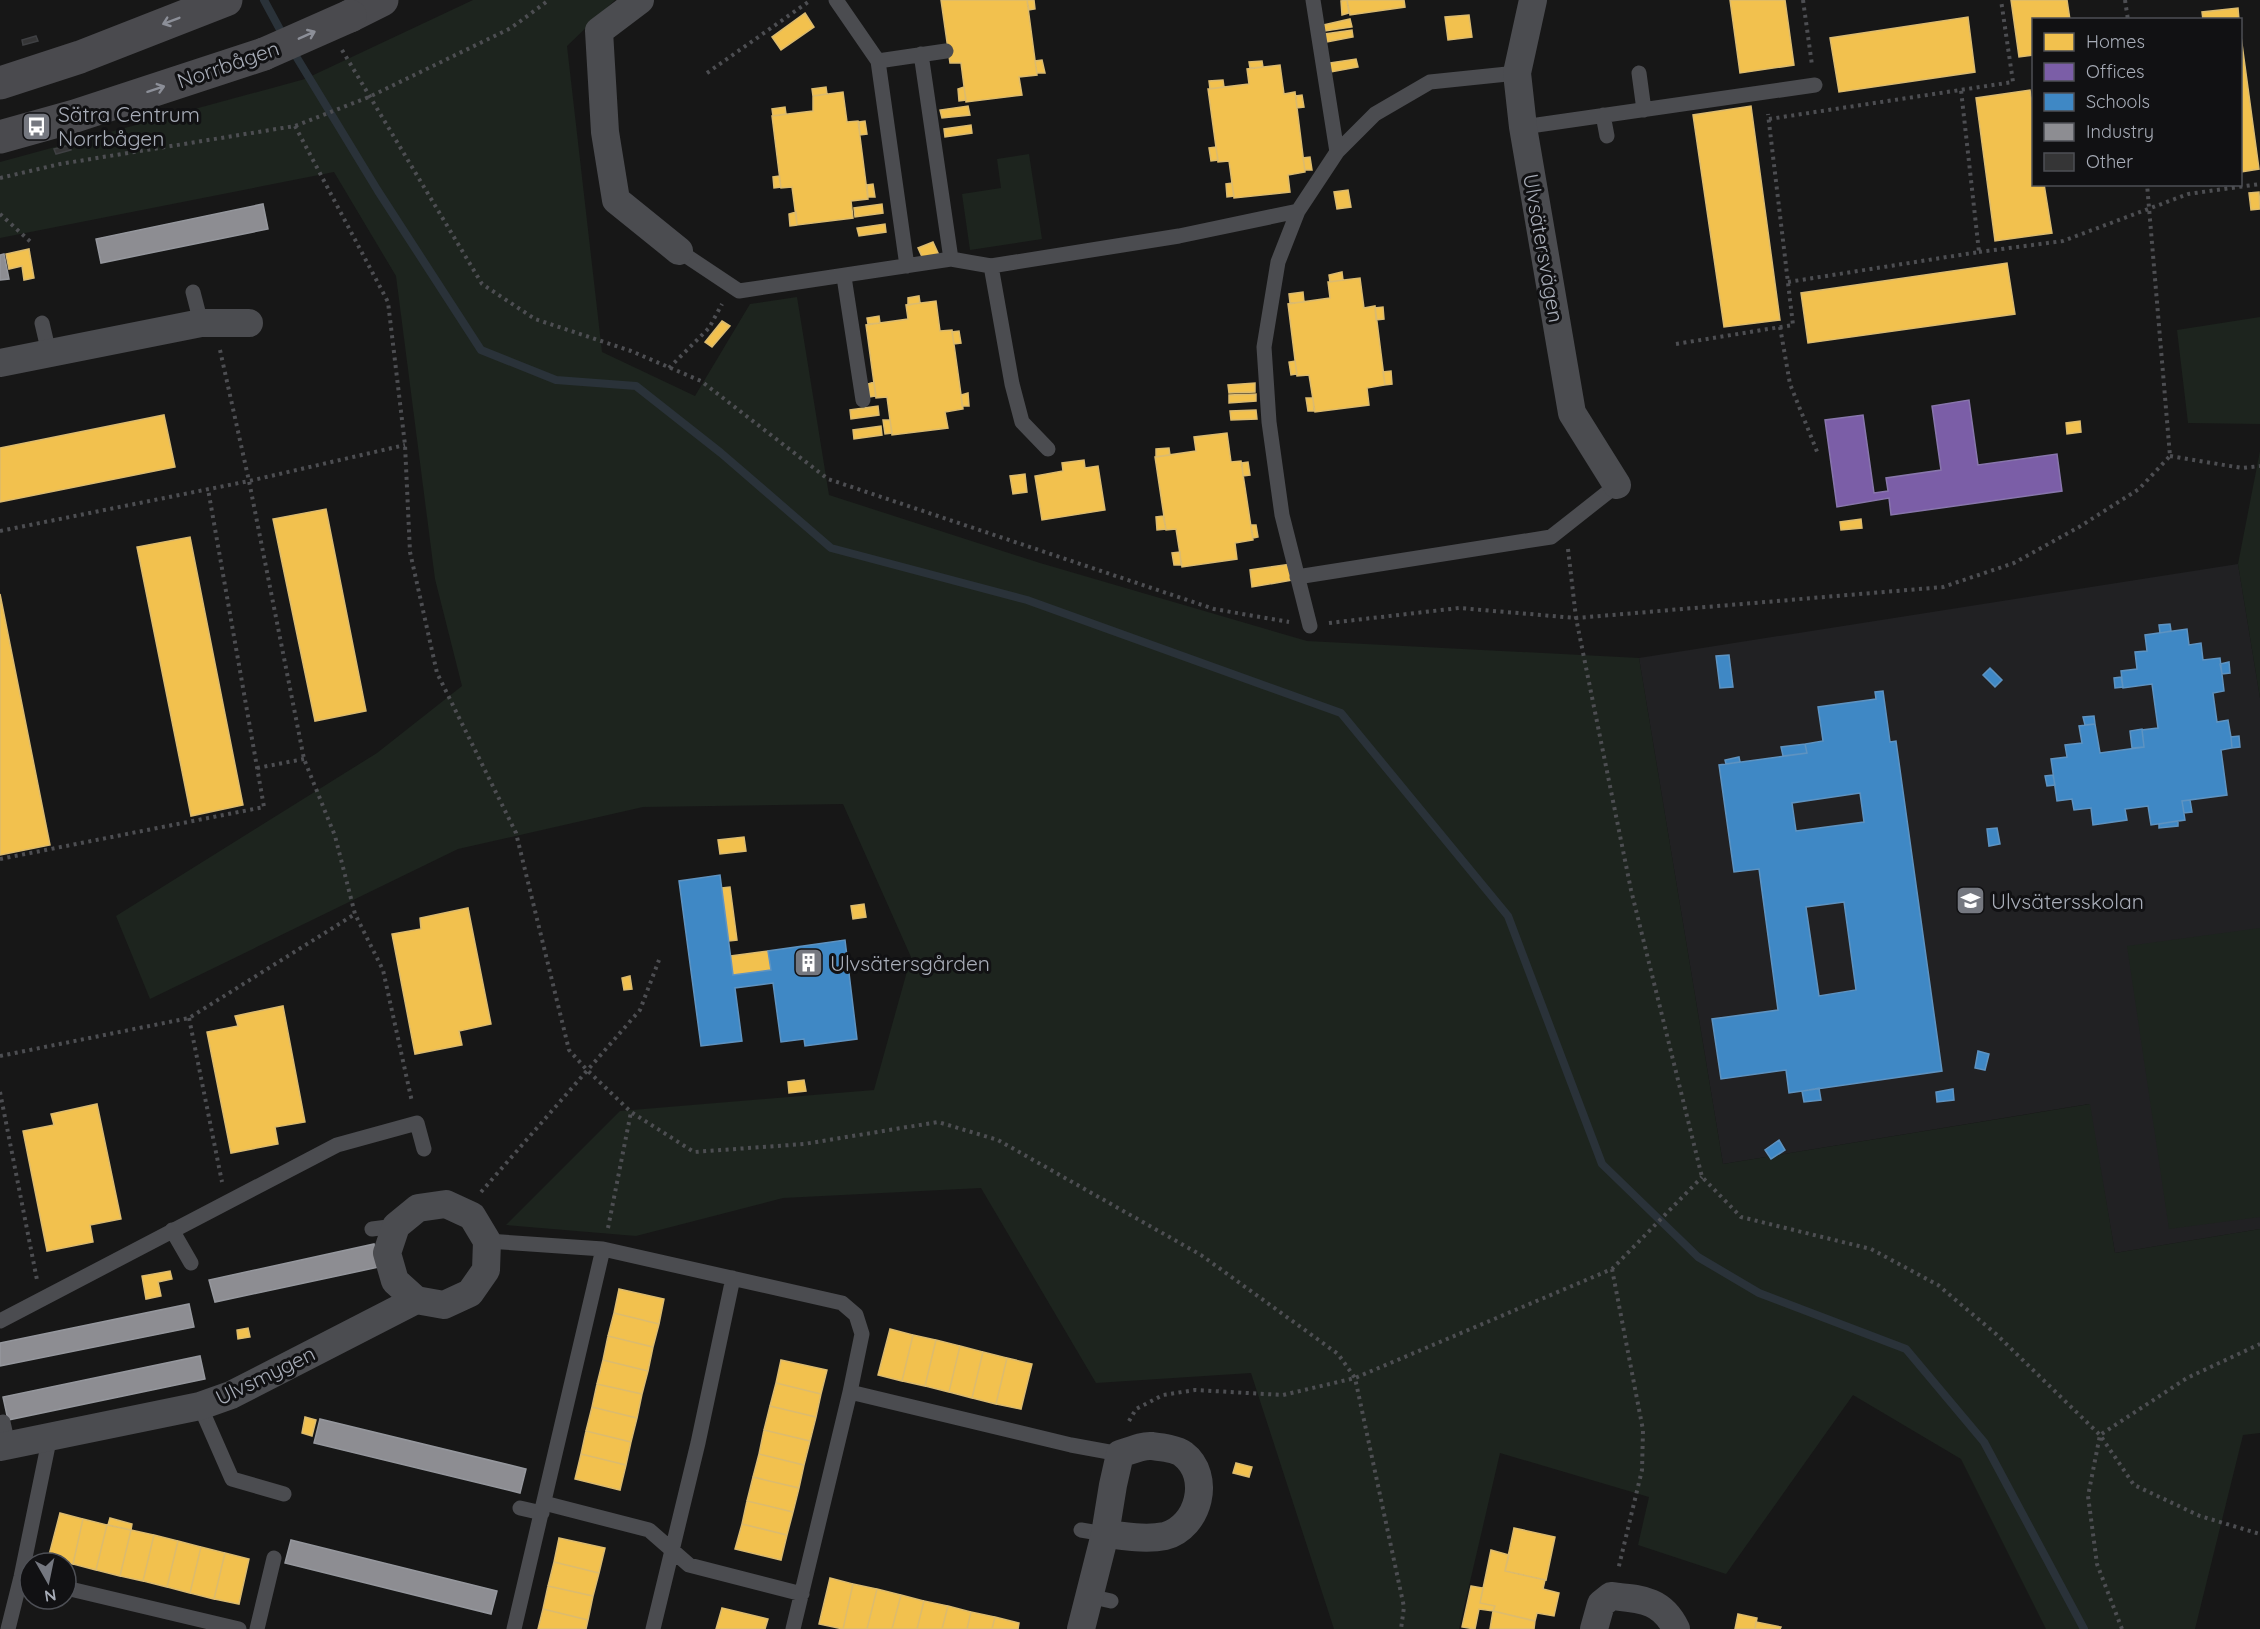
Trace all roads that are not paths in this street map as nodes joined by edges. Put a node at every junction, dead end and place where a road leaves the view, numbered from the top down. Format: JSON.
{"nodes":[{"id":1,"x":226,"y":0,"type":"edge"},
{"id":2,"x":382,"y":0,"type":"edge"},
{"id":3,"x":640,"y":0,"type":"edge"},
{"id":4,"x":836,"y":0,"type":"edge"},
{"id":5,"x":1313,"y":0,"type":"edge"},
{"id":6,"x":1533,"y":0,"type":"edge"},
{"id":7,"x":946,"y":51,"type":"dead end"},
{"id":8,"x":921,"y":54,"type":"junction"},
{"id":9,"x":878,"y":61,"type":"junction"},
{"id":10,"x":1517,"y":73,"type":"junction"},
{"id":11,"x":1638,"y":73,"type":"dead end"},
{"id":12,"x":0,"y":83,"type":"edge"},
{"id":13,"x":1815,"y":86,"type":"road end"},
{"id":14,"x":1644,"y":110,"type":"junction"},
{"id":15,"x":1603,"y":115,"type":"junction"},
{"id":16,"x":1523,"y":127,"type":"junction"},
{"id":17,"x":1606,"y":136,"type":"dead end"},
{"id":18,"x":0,"y":137,"type":"edge"},
{"id":19,"x":1337,"y":152,"type":"junction"},
{"id":20,"x":1298,"y":211,"type":"junction"},
{"id":21,"x":680,"y":251,"type":"joint"},
{"id":22,"x":951,"y":260,"type":"junction"},
{"id":23,"x":991,"y":266,"type":"junction"},
{"id":24,"x":907,"y":267,"type":"junction"},
{"id":25,"x":844,"y":277,"type":"junction"},
{"id":26,"x":194,"y":292,"type":"dead end"},
{"id":27,"x":42,"y":323,"type":"dead end"},
{"id":28,"x":207,"y":323,"type":"junction"},
{"id":29,"x":249,"y":324,"type":"dead end"},
{"id":30,"x":50,"y":353,"type":"junction"},
{"id":31,"x":0,"y":363,"type":"edge"},
{"id":32,"x":863,"y":400,"type":"dead end"},
{"id":33,"x":1048,"y":449,"type":"dead end"},
{"id":34,"x":1617,"y":485,"type":"joint"},
{"id":35,"x":1297,"y":577,"type":"junction"},
{"id":36,"x":1310,"y":626,"type":"road end"},
{"id":37,"x":424,"y":1149,"type":"dead end"},
{"id":38,"x":172,"y":1230,"type":"junction"},
{"id":39,"x":487,"y":1241,"type":"junction"},
{"id":40,"x":603,"y":1249,"type":"junction"},
{"id":41,"x":191,"y":1263,"type":"dead end"},
{"id":42,"x":733,"y":1278,"type":"junction"},
{"id":43,"x":416,"y":1300,"type":"junction"},
{"id":44,"x":0,"y":1321,"type":"edge"},
{"id":45,"x":850,"y":1392,"type":"junction"},
{"id":46,"x":200,"y":1406,"type":"junction"},
{"id":47,"x":50,"y":1436,"type":"junction"},
{"id":48,"x":4,"y":1438,"type":"edge"},
{"id":49,"x":1120,"y":1454,"type":"junction"},
{"id":50,"x":284,"y":1494,"type":"dead end"},
{"id":51,"x":520,"y":1508,"type":"dead end"},
{"id":52,"x":543,"y":1508,"type":"junction"},
{"id":53,"x":1093,"y":1532,"type":"junction"},
{"id":54,"x":31,"y":1551,"type":"edge"},
{"id":55,"x":672,"y":1551,"type":"junction"},
{"id":56,"x":274,"y":1558,"type":"dead end"},
{"id":57,"x":78,"y":1591,"type":"edge"},
{"id":58,"x":802,"y":1594,"type":"junction"},
{"id":59,"x":18,"y":1601,"type":"edge"},
{"id":60,"x":8,"y":1629,"type":"edge"},
{"id":61,"x":239,"y":1629,"type":"edge"},
{"id":62,"x":257,"y":1629,"type":"edge"},
{"id":63,"x":514,"y":1629,"type":"edge"},
{"id":64,"x":653,"y":1629,"type":"edge"},
{"id":65,"x":793,"y":1629,"type":"edge"},
{"id":66,"x":1081,"y":1629,"type":"edge"},
{"id":67,"x":1594,"y":1629,"type":"edge"},
{"id":68,"x":1676,"y":1629,"type":"edge"}],
"edges":[{"from":1,"to":12,"type":"street","one_way":true},
{"from":18,"to":2,"type":"street","name":"Norrbågen","one_way":true,"bridge":true},
{"from":3,"to":21,"type":"street"},
{"from":4,"to":9,"type":"lane"},
{"from":5,"to":19,"type":"lane"},
{"from":6,"to":10,"type":"street","name":"Ulvsätersvägen"},
{"from":7,"to":8,"type":"lane"},
{"from":8,"to":9,"type":"lane"},
{"from":8,"to":22,"type":"lane"},
{"from":9,"to":24,"type":"lane"},
{"from":10,"to":16,"type":"street","name":"Ulvsätersvägen"},
{"from":10,"to":19,"type":"lane"},
{"from":11,"to":14,"type":"lane"},
{"from":13,"to":14,"type":"lane"},
{"from":14,"to":15,"type":"lane"},
{"from":15,"to":16,"type":"lane"},
{"from":15,"to":17,"type":"lane"},
{"from":16,"to":34,"type":"street","name":"Ulvsätersvägen"},
{"from":19,"to":20,"type":"lane"},
{"from":20,"to":23,"type":"lane"},
{"from":20,"to":35,"type":"lane"},
{"from":21,"to":25,"type":"lane"},
{"from":22,"to":23,"type":"lane"},
{"from":22,"to":24,"type":"lane"},
{"from":23,"to":33,"type":"lane"},
{"from":24,"to":25,"type":"lane"},
{"from":25,"to":32,"type":"lane"},
{"from":26,"to":28,"type":"lane"},
{"from":27,"to":30,"type":"lane"},
{"from":28,"to":29,"type":"street"},
{"from":28,"to":30,"type":"street"},
{"from":30,"to":31,"type":"street"},
{"from":34,"to":35,"type":"lane"},
{"from":35,"to":36,"type":"lane"},
{"from":37,"to":38,"type":"lane"},
{"from":38,"to":41,"type":"lane"},
{"from":38,"to":44,"type":"lane"},
{"from":39,"to":40,"type":"lane"},
{"from":39,"to":43,"type":"street"},
{"from":39,"to":43,"type":"street"},
{"from":40,"to":42,"type":"lane"},
{"from":40,"to":52,"type":"lane"},
{"from":42,"to":45,"type":"lane"},
{"from":42,"to":55,"type":"lane"},
{"from":43,"to":46,"type":"street","name":"Ulvsmygen"},
{"from":45,"to":49,"type":"lane"},
{"from":45,"to":58,"type":"lane"},
{"from":46,"to":47,"type":"street","name":"Ulvsmygen"},
{"from":46,"to":50,"type":"lane"},
{"from":47,"to":48,"type":"street","name":"Ulvsmygen"},
{"from":47,"to":54,"type":"lane"},
{"from":49,"to":53,"type":"street"},
{"from":49,"to":53,"type":"street"},
{"from":51,"to":52,"type":"lane"},
{"from":52,"to":55,"type":"lane"},
{"from":52,"to":63,"type":"lane"},
{"from":53,"to":66,"type":"street"},
{"from":55,"to":58,"type":"lane"},
{"from":55,"to":64,"type":"lane"},
{"from":56,"to":62,"type":"lane"},
{"from":57,"to":61,"type":"lane"},
{"from":58,"to":65,"type":"lane"},
{"from":59,"to":60,"type":"lane"},
{"from":67,"to":68,"type":"street"}]}
